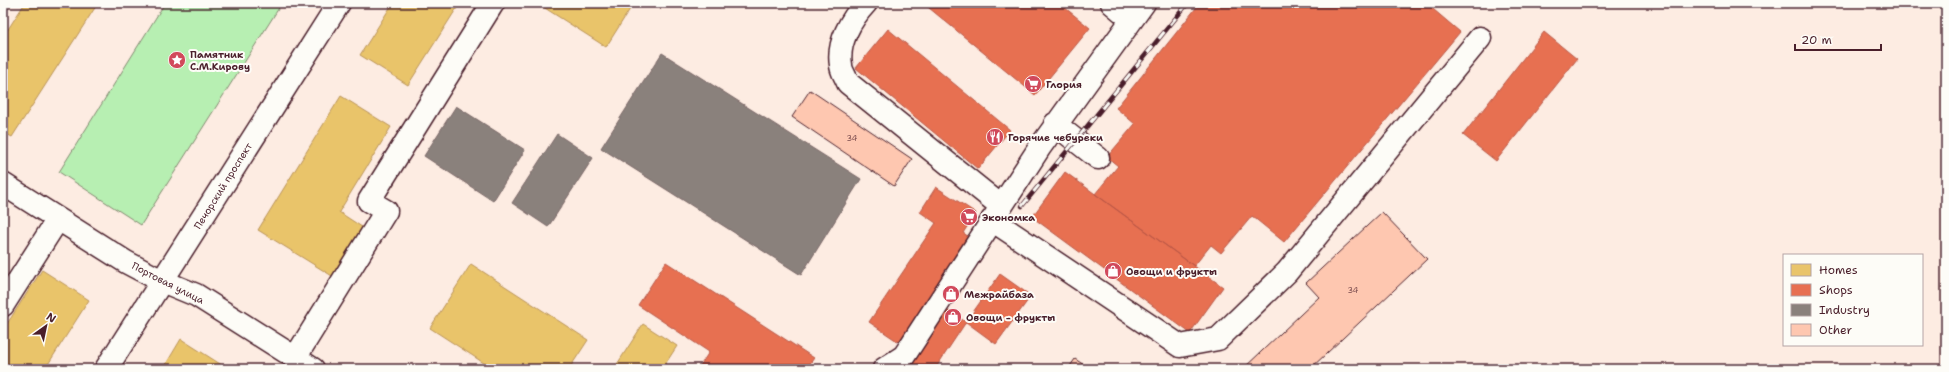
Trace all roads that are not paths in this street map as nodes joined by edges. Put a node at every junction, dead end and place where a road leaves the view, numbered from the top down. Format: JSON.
{"nodes":[{"id":1,"x":339,"y":3,"type":"edge"},
{"id":2,"x":493,"y":3,"type":"edge"},
{"id":3,"x":866,"y":3,"type":"edge"},
{"id":4,"x":1112,"y":3,"type":"edge"},
{"id":5,"x":1137,"y":11,"type":"edge"},
{"id":6,"x":1480,"y":38,"type":"dead end"},
{"id":7,"x":1055,"y":124,"type":"junction"},
{"id":8,"x":1098,"y":158,"type":"dead end"},
{"id":9,"x":3,"y":184,"type":"edge"},
{"id":10,"x":997,"y":213,"type":"junction"},
{"id":11,"x":58,"y":219,"type":"junction"},
{"id":12,"x":162,"y":281,"type":"junction"},
{"id":13,"x":3,"y":305,"type":"edge"},
{"id":14,"x":295,"y":358,"type":"junction"},
{"id":15,"x":106,"y":369,"type":"edge"},
{"id":16,"x":314,"y":369,"type":"edge"},
{"id":17,"x":884,"y":369,"type":"edge"}],
"edges":[{"from":1,"to":12,"type":"main road","name":"Печорский проспект"},
{"from":2,"to":14,"type":"main road"},
{"from":3,"to":10,"type":"main road"},
{"from":4,"to":5,"type":"main road"},
{"from":5,"to":7,"type":"main road"},
{"from":6,"to":10,"type":"main road"},
{"from":7,"to":8,"type":"main road"},
{"from":7,"to":10,"type":"main road"},
{"from":9,"to":11,"type":"main road","name":"Портовая улица"},
{"from":10,"to":17,"type":"main road"},
{"from":11,"to":12,"type":"main road","name":"Портовая улица"},
{"from":11,"to":13,"type":"main road"},
{"from":12,"to":14,"type":"main road","name":"Портовая улица"},
{"from":12,"to":15,"type":"main road","name":"Печорский проспект"},
{"from":14,"to":16,"type":"main road","name":"Портовая улица"}]}
